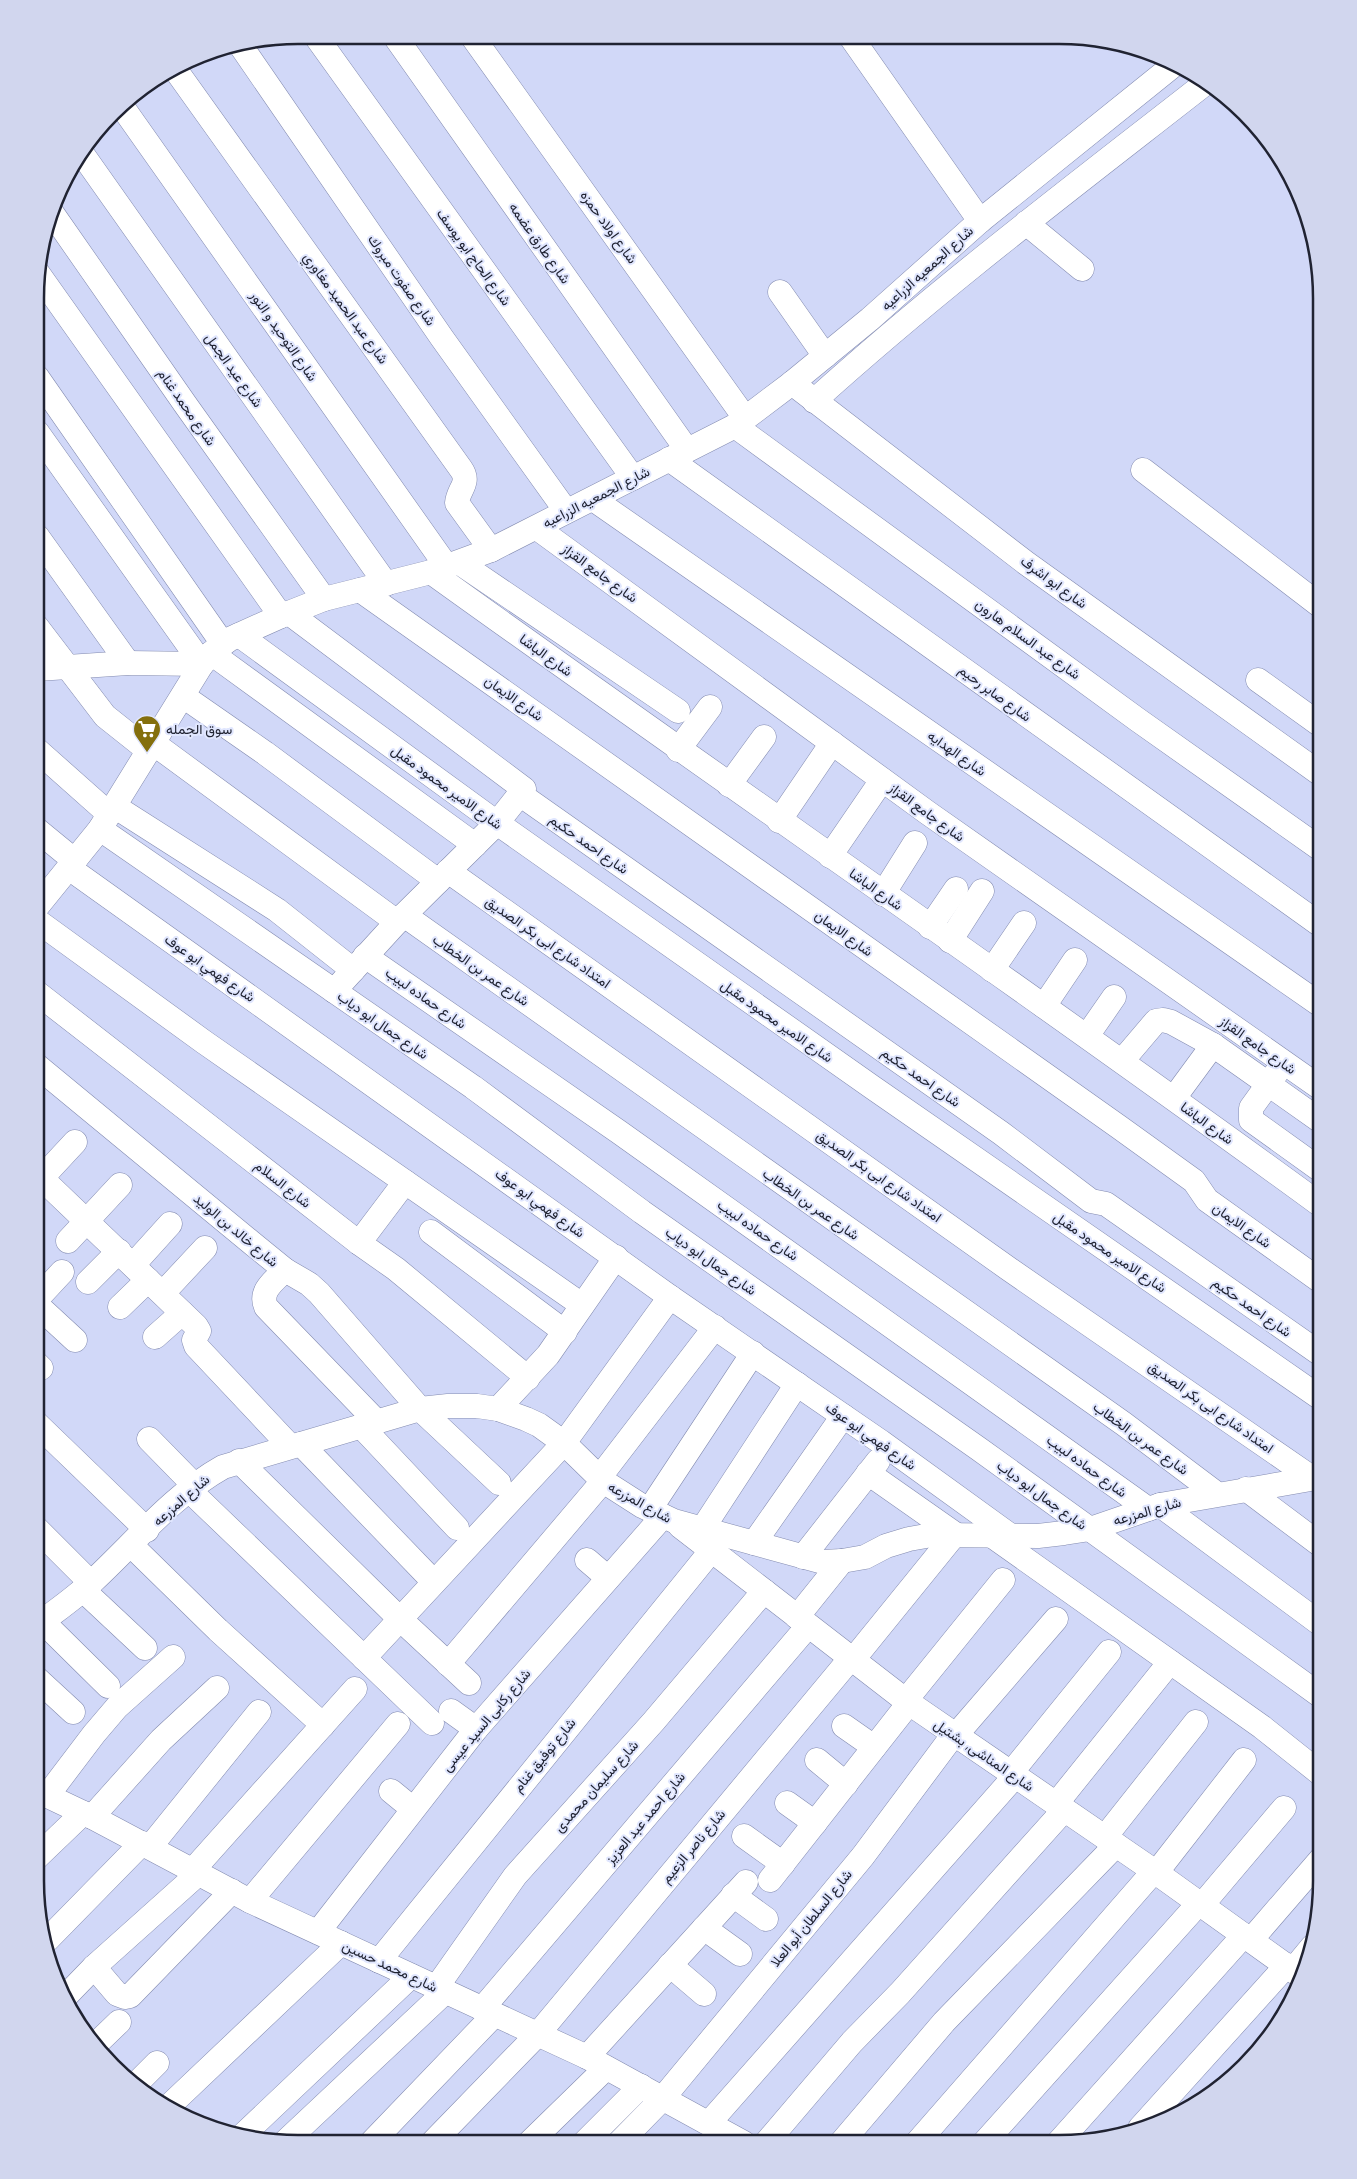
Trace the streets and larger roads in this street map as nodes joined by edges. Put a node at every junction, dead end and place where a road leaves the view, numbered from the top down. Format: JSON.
{"nodes":[{"id":1,"x":322,"y":44,"type":"edge"},
{"id":2,"x":400,"y":44,"type":"edge"},
{"id":3,"x":478,"y":44,"type":"edge"},
{"id":4,"x":856,"y":44,"type":"edge"},
{"id":5,"x":244,"y":50,"type":"edge"},
{"id":6,"x":1169,"y":69,"type":"edge"},
{"id":7,"x":178,"y":74,"type":"edge"},
{"id":8,"x":1200,"y":87,"type":"edge"},
{"id":9,"x":125,"y":112,"type":"edge"},
{"id":10,"x":85,"y":160,"type":"edge"},
{"id":11,"x":56,"y":219,"type":"edge"},
{"id":12,"x":980,"y":221,"type":"junction"},
{"id":13,"x":1026,"y":223,"type":"junction"},
{"id":14,"x":1082,"y":269,"type":"dead end"},
{"id":15,"x":44,"y":282,"type":"edge"},
{"id":16,"x":780,"y":292,"type":"dead end"},
{"id":17,"x":825,"y":356,"type":"junction"},
{"id":18,"x":792,"y":383,"type":"junction"},
{"id":19,"x":44,"y":387,"type":"edge"},
{"id":20,"x":814,"y":401,"type":"junction"},
{"id":21,"x":740,"y":422,"type":"junction"},
{"id":22,"x":44,"y":440,"type":"edge"},
{"id":23,"x":678,"y":455,"type":"junction"},
{"id":24,"x":1143,"y":470,"type":"dead end"},
{"id":25,"x":633,"y":478,"type":"junction"},
{"id":26,"x":593,"y":499,"type":"junction"},
{"id":27,"x":566,"y":511,"type":"junction"},
{"id":28,"x":537,"y":528,"type":"junction"},
{"id":29,"x":44,"y":546,"type":"edge"},
{"id":30,"x":491,"y":550,"type":"junction"},
{"id":31,"x":446,"y":567,"type":"junction"},
{"id":32,"x":386,"y":584,"type":"junction"},
{"id":33,"x":360,"y":590,"type":"junction"},
{"id":34,"x":324,"y":599,"type":"junction"},
{"id":35,"x":1313,"y":600,"type":"edge"},
{"id":36,"x":285,"y":614,"type":"junction"},
{"id":37,"x":44,"y":637,"type":"edge"},
{"id":38,"x":219,"y":649,"type":"junction"},
{"id":39,"x":128,"y":663,"type":"junction"},
{"id":40,"x":66,"y":668,"type":"junction"},
{"id":41,"x":44,"y":670,"type":"edge"},
{"id":42,"x":622,"y":674,"type":"junction"},
{"id":43,"x":1258,"y":680,"type":"dead end"},
{"id":44,"x":183,"y":696,"type":"junction"},
{"id":45,"x":603,"y":696,"type":"junction"},
{"id":46,"x":710,"y":707,"type":"dead end"},
{"id":47,"x":678,"y":711,"type":"dead end"},
{"id":48,"x":1313,"y":720,"type":"edge"},
{"id":49,"x":764,"y":737,"type":"dead end"},
{"id":50,"x":832,"y":743,"type":"junction"},
{"id":51,"x":151,"y":747,"type":"junction"},
{"id":52,"x":678,"y":750,"type":"junction"},
{"id":53,"x":44,"y":757,"type":"edge"},
{"id":54,"x":1313,"y":769,"type":"edge"},
{"id":55,"x":882,"y":780,"type":"junction"},
{"id":56,"x":729,"y":785,"type":"junction"},
{"id":57,"x":522,"y":792,"type":"junction"},
{"id":58,"x":107,"y":816,"type":"junction"},
{"id":59,"x":779,"y":821,"type":"junction"},
{"id":60,"x":497,"y":823,"type":"junction"},
{"id":61,"x":44,"y":837,"type":"edge"},
{"id":62,"x":915,"y":843,"type":"dead end"},
{"id":63,"x":1313,"y":844,"type":"edge"},
{"id":64,"x":476,"y":845,"type":"junction"},
{"id":65,"x":830,"y":856,"type":"junction"},
{"id":66,"x":72,"y":865,"type":"junction"},
{"id":67,"x":443,"y":876,"type":"junction"},
{"id":68,"x":956,"y":888,"type":"dead end"},
{"id":69,"x":982,"y":891,"type":"dead end"},
{"id":70,"x":883,"y":894,"type":"junction"},
{"id":71,"x":44,"y":898,"type":"edge"},
{"id":72,"x":44,"y":910,"type":"edge"},
{"id":73,"x":400,"y":919,"type":"junction"},
{"id":74,"x":1313,"y":919,"type":"edge"},
{"id":75,"x":1024,"y":923,"type":"dead end"},
{"id":76,"x":930,"y":926,"type":"junction"},
{"id":77,"x":950,"y":941,"type":"junction"},
{"id":78,"x":1075,"y":960,"type":"dead end"},
{"id":79,"x":359,"y":963,"type":"junction"},
{"id":80,"x":992,"y":970,"type":"junction"},
{"id":81,"x":334,"y":991,"type":"junction"},
{"id":82,"x":1114,"y":997,"type":"dead end"},
{"id":83,"x":44,"y":998,"type":"edge"},
{"id":84,"x":1313,"y":1000,"type":"edge"},
{"id":85,"x":1044,"y":1006,"type":"junction"},
{"id":86,"x":1087,"y":1036,"type":"junction"},
{"id":87,"x":1213,"y":1045,"type":"junction"},
{"id":88,"x":1122,"y":1061,"type":"junction"},
{"id":89,"x":1284,"y":1063,"type":"junction"},
{"id":90,"x":44,"y":1072,"type":"edge"},
{"id":91,"x":1313,"y":1083,"type":"edge"},
{"id":92,"x":1268,"y":1084,"type":"junction"},
{"id":93,"x":1174,"y":1098,"type":"junction"},
{"id":94,"x":1313,"y":1116,"type":"edge"},
{"id":95,"x":75,"y":1142,"type":"dead end"},
{"id":96,"x":1313,"y":1165,"type":"edge"},
{"id":97,"x":44,"y":1172,"type":"edge"},
{"id":98,"x":405,"y":1182,"type":"junction"},
{"id":99,"x":44,"y":1183,"type":"edge"},
{"id":100,"x":120,"y":1185,"type":"dead end"},
{"id":101,"x":1313,"y":1199,"type":"edge"},
{"id":102,"x":87,"y":1221,"type":"junction"},
{"id":103,"x":170,"y":1224,"type":"dead end"},
{"id":104,"x":431,"y":1232,"type":"dead end"},
{"id":105,"x":68,"y":1241,"type":"dead end"},
{"id":106,"x":359,"y":1243,"type":"junction"},
{"id":107,"x":205,"y":1248,"type":"dead end"},
{"id":108,"x":616,"y":1257,"type":"junction"},
{"id":109,"x":285,"y":1270,"type":"junction"},
{"id":110,"x":62,"y":1272,"type":"dead end"},
{"id":111,"x":141,"y":1272,"type":"junction"},
{"id":112,"x":1313,"y":1276,"type":"edge"},
{"id":113,"x":88,"y":1282,"type":"dead end"},
{"id":114,"x":44,"y":1291,"type":"edge"},
{"id":115,"x":670,"y":1297,"type":"junction"},
{"id":116,"x":582,"y":1305,"type":"junction"},
{"id":117,"x":120,"y":1307,"type":"dead end"},
{"id":118,"x":44,"y":1311,"type":"edge"},
{"id":119,"x":182,"y":1313,"type":"junction"},
{"id":120,"x":715,"y":1327,"type":"junction"},
{"id":121,"x":565,"y":1332,"type":"junction"},
{"id":122,"x":155,"y":1337,"type":"dead end"},
{"id":123,"x":75,"y":1340,"type":"dead end"},
{"id":124,"x":1313,"y":1349,"type":"edge"},
{"id":125,"x":753,"y":1353,"type":"junction"},
{"id":126,"x":528,"y":1378,"type":"junction"},
{"id":127,"x":797,"y":1384,"type":"junction"},
{"id":128,"x":1313,"y":1393,"type":"edge"},
{"id":129,"x":498,"y":1409,"type":"junction"},
{"id":130,"x":420,"y":1410,"type":"junction"},
{"id":131,"x":842,"y":1416,"type":"junction"},
{"id":132,"x":369,"y":1424,"type":"junction"},
{"id":133,"x":44,"y":1432,"type":"edge"},
{"id":134,"x":149,"y":1439,"type":"dead end"},
{"id":135,"x":564,"y":1443,"type":"junction"},
{"id":136,"x":295,"y":1445,"type":"junction"},
{"id":137,"x":888,"y":1447,"type":"junction"},
{"id":138,"x":239,"y":1461,"type":"junction"},
{"id":139,"x":868,"y":1473,"type":"junction"},
{"id":140,"x":1313,"y":1474,"type":"edge"},
{"id":141,"x":1313,"y":1478,"type":"edge"},
{"id":142,"x":601,"y":1479,"type":"junction"},
{"id":143,"x":499,"y":1483,"type":"dead end"},
{"id":144,"x":192,"y":1488,"type":"junction"},
{"id":145,"x":1246,"y":1489,"type":"junction"},
{"id":146,"x":1217,"y":1494,"type":"junction"},
{"id":147,"x":1154,"y":1507,"type":"junction"},
{"id":148,"x":662,"y":1515,"type":"junction"},
{"id":149,"x":457,"y":1528,"type":"dead end"},
{"id":150,"x":703,"y":1528,"type":"junction"},
{"id":151,"x":1090,"y":1528,"type":"junction"},
{"id":152,"x":955,"y":1534,"type":"junction"},
{"id":153,"x":44,"y":1536,"type":"edge"},
{"id":154,"x":1002,"y":1536,"type":"junction"},
{"id":155,"x":139,"y":1537,"type":"junction"},
{"id":156,"x":1313,"y":1539,"type":"edge"},
{"id":157,"x":754,"y":1543,"type":"junction"},
{"id":158,"x":711,"y":1551,"type":"junction"},
{"id":159,"x":803,"y":1557,"type":"junction"},
{"id":160,"x":587,"y":1560,"type":"dead end"},
{"id":161,"x":842,"y":1561,"type":"junction"},
{"id":162,"x":608,"y":1578,"type":"junction"},
{"id":163,"x":1003,"y":1580,"type":"dead end"},
{"id":164,"x":434,"y":1582,"type":"junction"},
{"id":165,"x":87,"y":1586,"type":"junction"},
{"id":166,"x":764,"y":1592,"type":"junction"},
{"id":167,"x":44,"y":1617,"type":"edge"},
{"id":168,"x":1056,"y":1619,"type":"dead end"},
{"id":169,"x":1313,"y":1619,"type":"edge"},
{"id":170,"x":400,"y":1620,"type":"junction"},
{"id":171,"x":802,"y":1622,"type":"junction"},
{"id":172,"x":44,"y":1627,"type":"edge"},
{"id":173,"x":144,"y":1648,"type":"dead end"},
{"id":174,"x":1109,"y":1652,"type":"dead end"},
{"id":175,"x":173,"y":1657,"type":"dead end"},
{"id":176,"x":364,"y":1658,"type":"junction"},
{"id":177,"x":851,"y":1660,"type":"junction"},
{"id":178,"x":1170,"y":1662,"type":"junction"},
{"id":179,"x":448,"y":1664,"type":"junction"},
{"id":180,"x":469,"y":1683,"type":"dead end"},
{"id":181,"x":44,"y":1685,"type":"edge"},
{"id":182,"x":108,"y":1686,"type":"dead end"},
{"id":183,"x":217,"y":1688,"type":"dead end"},
{"id":184,"x":355,"y":1689,"type":"dead end"},
{"id":185,"x":1313,"y":1689,"type":"edge"},
{"id":186,"x":907,"y":1702,"type":"junction"},
{"id":187,"x":73,"y":1712,"type":"dead end"},
{"id":188,"x":259,"y":1712,"type":"dead end"},
{"id":189,"x":1196,"y":1722,"type":"dead end"},
{"id":190,"x":398,"y":1724,"type":"dead end"},
{"id":191,"x":323,"y":1726,"type":"junction"},
{"id":192,"x":844,"y":1726,"type":"dead end"},
{"id":193,"x":476,"y":1729,"type":"junction"},
{"id":194,"x":955,"y":1735,"type":"junction"},
{"id":195,"x":874,"y":1747,"type":"junction"},
{"id":196,"x":817,"y":1760,"type":"dead end"},
{"id":197,"x":1244,"y":1760,"type":"dead end"},
{"id":198,"x":1313,"y":1767,"type":"edge"},
{"id":199,"x":1013,"y":1775,"type":"junction"},
{"id":200,"x":846,"y":1784,"type":"junction"},
{"id":201,"x":44,"y":1790,"type":"edge"},
{"id":202,"x":391,"y":1791,"type":"dead end"},
{"id":203,"x":44,"y":1794,"type":"edge"},
{"id":204,"x":787,"y":1803,"type":"dead end"},
{"id":205,"x":1060,"y":1807,"type":"junction"},
{"id":206,"x":1284,"y":1808,"type":"dead end"},
{"id":207,"x":413,"y":1809,"type":"junction"},
{"id":208,"x":88,"y":1815,"type":"junction"},
{"id":209,"x":815,"y":1823,"type":"junction"},
{"id":210,"x":744,"y":1836,"type":"dead end"},
{"id":211,"x":1110,"y":1841,"type":"junction"},
{"id":212,"x":146,"y":1845,"type":"junction"},
{"id":213,"x":44,"y":1852,"type":"edge"},
{"id":214,"x":1313,"y":1868,"type":"edge"},
{"id":215,"x":196,"y":1871,"type":"junction"},
{"id":216,"x":1155,"y":1872,"type":"junction"},
{"id":217,"x":241,"y":1896,"type":"junction"},
{"id":218,"x":1200,"y":1904,"type":"junction"},
{"id":219,"x":766,"y":1919,"type":"dead end"},
{"id":220,"x":704,"y":1928,"type":"junction"},
{"id":221,"x":318,"y":1932,"type":"junction"},
{"id":222,"x":50,"y":1937,"type":"edge"},
{"id":223,"x":1248,"y":1937,"type":"junction"},
{"id":224,"x":341,"y":1943,"type":"junction"},
{"id":225,"x":740,"y":1954,"type":"dead end"},
{"id":226,"x":379,"y":1960,"type":"junction"},
{"id":227,"x":670,"y":1965,"type":"junction"},
{"id":228,"x":94,"y":1968,"type":"junction"},
{"id":229,"x":1294,"y":1971,"type":"edge"},
{"id":230,"x":411,"y":1976,"type":"junction"},
{"id":231,"x":441,"y":1989,"type":"junction"},
{"id":232,"x":69,"y":1993,"type":"edge"},
{"id":233,"x":704,"y":1994,"type":"dead end"},
{"id":234,"x":488,"y":2012,"type":"junction"},
{"id":235,"x":119,"y":2022,"type":"dead end"},
{"id":236,"x":538,"y":2034,"type":"junction"},
{"id":237,"x":100,"y":2040,"type":"edge"},
{"id":238,"x":157,"y":2063,"type":"dead end"},
{"id":239,"x":596,"y":2063,"type":"junction"},
{"id":240,"x":140,"y":2080,"type":"edge"},
{"id":241,"x":641,"y":2086,"type":"junction"},
{"id":242,"x":663,"y":2098,"type":"junction"},
{"id":243,"x":173,"y":2102,"type":"edge"},
{"id":244,"x":1149,"y":2119,"type":"edge"},
{"id":245,"x":708,"y":2123,"type":"junction"},
{"id":246,"x":248,"y":2130,"type":"edge"},
{"id":247,"x":292,"y":2135,"type":"edge"},
{"id":248,"x":378,"y":2135,"type":"edge"},
{"id":249,"x":440,"y":2135,"type":"edge"},
{"id":250,"x":535,"y":2135,"type":"edge"},
{"id":251,"x":592,"y":2135,"type":"edge"},
{"id":252,"x":628,"y":2135,"type":"edge"},
{"id":253,"x":727,"y":2135,"type":"edge"},
{"id":254,"x":773,"y":2135,"type":"edge"},
{"id":255,"x":848,"y":2135,"type":"edge"},
{"id":256,"x":924,"y":2135,"type":"edge"},
{"id":257,"x":991,"y":2135,"type":"edge"},
{"id":258,"x":1065,"y":2135,"type":"edge"}],
"edges":[{"from":1,"to":25,"type":"street","name":"شارع الحاج ابو يوسف"},
{"from":2,"to":23,"type":"street","name":"شارع طارق عضمه"},
{"from":3,"to":21,"type":"street","name":"شارع اولاد حمزه"},
{"from":4,"to":12,"type":"street"},
{"from":5,"to":27,"type":"street","name":"شارع صفوت مبروك"},
{"from":6,"to":12,"type":"street","name":"شارع الجمعيه الزراعيه"},
{"from":7,"to":30,"type":"street","name":"شارع عبد الحميد مغاوري"},
{"from":8,"to":13,"type":"street","name":"شارع الجمعيه الزراعيه"},
{"from":9,"to":31,"type":"street","name":"شارع التوحيد و النور"},
{"from":10,"to":32,"type":"street","name":"شارع عيد الجمل"},
{"from":11,"to":34,"type":"street","name":"شارع محمد غنام"},
{"from":12,"to":17,"type":"street","name":"شارع الجمعيه الزراعيه"},
{"from":13,"to":14,"type":"street"},
{"from":13,"to":20,"type":"street","name":"شارع الجمعيه الزراعيه"},
{"from":15,"to":36,"type":"street","name":"شارع احمد حكيم"},
{"from":16,"to":17,"type":"street"},
{"from":17,"to":18,"type":"street","name":"شارع الجمعيه الزراعيه"},
{"from":18,"to":20,"type":"street","name":"شارع ابو اشرف"},
{"from":18,"to":21,"type":"street","name":"شارع الجمعيه الزراعيه"},
{"from":19,"to":38,"type":"street"},
{"from":20,"to":54,"type":"street","name":"شارع ابو اشرف"},
{"from":21,"to":23,"type":"street","name":"شارع الجمعيه الزراعيه"},
{"from":21,"to":63,"type":"street","name":"شارع عبد السلام هارون"},
{"from":22,"to":38,"type":"street"},
{"from":23,"to":25,"type":"street","name":"شارع الجمعيه الزراعيه"},
{"from":23,"to":74,"type":"street","name":"شارع صابر رحيم"},
{"from":24,"to":35,"type":"street"},
{"from":25,"to":26,"type":"street","name":"شارع الجمعيه الزراعيه"},
{"from":26,"to":27,"type":"street","name":"شارع الجمعيه الزراعيه"},
{"from":26,"to":84,"type":"street","name":"شارع الهدايه"},
{"from":27,"to":28,"type":"street","name":"شارع الجمعيه الزراعيه"},
{"from":28,"to":30,"type":"street","name":"شارع الجمعيه الزراعيه"},
{"from":28,"to":50,"type":"street","name":"شارع جامع القزاز"},
{"from":29,"to":39,"type":"street"},
{"from":30,"to":31,"type":"street","name":"شارع الجمعيه الزراعيه"},
{"from":31,"to":32,"type":"street","name":"شارع الجمعيه الزراعيه"},
{"from":31,"to":42,"type":"street"},
{"from":31,"to":45,"type":"street","name":"شارع الباشا"},
{"from":32,"to":33,"type":"street","name":"شارع الجمعيه الزراعيه"},
{"from":33,"to":34,"type":"street","name":"شارع الجمعيه الزراعيه"},
{"from":33,"to":112,"type":"street","name":"شارع الايمان"},
{"from":34,"to":36,"type":"street","name":"شارع الجمعيه الزراعيه"},
{"from":36,"to":38,"type":"street","name":"شارع الجمعيه الزراعيه"},
{"from":36,"to":57,"type":"street","name":"شارع احمد حكيم"},
{"from":37,"to":40,"type":"street","name":"شارع عمر بن الخطاب"},
{"from":38,"to":39,"type":"street"},
{"from":38,"to":44,"type":"street"},
{"from":38,"to":60,"type":"street","name":"شارع الامير محمود مقبل"},
{"from":38,"to":64,"type":"street"},
{"from":39,"to":40,"type":"street"},
{"from":40,"to":41,"type":"street"},
{"from":40,"to":51,"type":"street","name":"شارع عمر بن الخطاب"},
{"from":42,"to":45,"type":"street"},
{"from":42,"to":47,"type":"street"},
{"from":43,"to":48,"type":"street"},
{"from":44,"to":51,"type":"street"},
{"from":44,"to":67,"type":"street","name":"امتداد شارع ابى بكر الصديق"},
{"from":45,"to":52,"type":"street","name":"شارع الباشا"},
{"from":46,"to":52,"type":"street"},
{"from":49,"to":56,"type":"street"},
{"from":50,"to":55,"type":"street","name":"شارع جامع القزاز"},
{"from":50,"to":59,"type":"street"},
{"from":51,"to":58,"type":"street"},
{"from":51,"to":73,"type":"street","name":"شارع عمر بن الخطاب"},
{"from":52,"to":56,"type":"street","name":"شارع الباشا"},
{"from":53,"to":58,"type":"street"},
{"from":55,"to":65,"type":"street"},
{"from":55,"to":89,"type":"street","name":"شارع جامع القزاز"},
{"from":56,"to":59,"type":"street","name":"شارع الباشا"},
{"from":57,"to":60,"type":"street"},
{"from":57,"to":124,"type":"street","name":"شارع احمد حكيم"},
{"from":58,"to":66,"type":"street"},
{"from":58,"to":79,"type":"street","name":"شارع حماده لبيب"},
{"from":58,"to":81,"type":"street","name":"شارع جمال ابو دياب"},
{"from":59,"to":65,"type":"street","name":"شارع الباشا"},
{"from":60,"to":64,"type":"street"},
{"from":60,"to":128,"type":"street","name":"شارع الامير محمود مقبل"},
{"from":61,"to":66,"type":"street","name":"شارع فهمي ابو عوف"},
{"from":62,"to":70,"type":"street"},
{"from":64,"to":67,"type":"street"},
{"from":65,"to":70,"type":"street","name":"شارع الباشا"},
{"from":66,"to":71,"type":"street"},
{"from":66,"to":108,"type":"street","name":"شارع فهمي ابو عوف"},
{"from":67,"to":73,"type":"street"},
{"from":67,"to":140,"type":"street","name":"امتداد شارع ابى بكر الصديق"},
{"from":68,"to":76,"type":"street"},
{"from":69,"to":77,"type":"street"},
{"from":70,"to":76,"type":"street","name":"شارع الباشا"},
{"from":72,"to":98,"type":"street"},
{"from":73,"to":79,"type":"street"},
{"from":73,"to":146,"type":"street","name":"شارع عمر بن الخطاب"},
{"from":75,"to":80,"type":"street"},
{"from":76,"to":77,"type":"street","name":"شارع الباشا"},
{"from":77,"to":80,"type":"street","name":"شارع الباشا"},
{"from":78,"to":85,"type":"street"},
{"from":79,"to":81,"type":"street"},
{"from":79,"to":147,"type":"street","name":"شارع حماده لبيب"},
{"from":80,"to":85,"type":"street","name":"شارع الباشا"},
{"from":81,"to":151,"type":"street","name":"شارع جمال ابو دياب"},
{"from":82,"to":86,"type":"street"},
{"from":83,"to":106,"type":"street","name":"شارع السلام"},
{"from":85,"to":86,"type":"street","name":"شارع الباشا"},
{"from":86,"to":88,"type":"street","name":"شارع الباشا"},
{"from":87,"to":88,"type":"street"},
{"from":87,"to":92,"type":"street"},
{"from":87,"to":93,"type":"street"},
{"from":88,"to":93,"type":"street","name":"شارع الباشا"},
{"from":89,"to":91,"type":"street","name":"شارع جامع القزاز"},
{"from":89,"to":92,"type":"street"},
{"from":90,"to":109,"type":"street","name":"شارع خالد بن الوليد"},
{"from":92,"to":94,"type":"street"},
{"from":92,"to":96,"type":"street"},
{"from":93,"to":101,"type":"street","name":"شارع الباشا"},
{"from":95,"to":97,"type":"street"},
{"from":98,"to":106,"type":"street"},
{"from":98,"to":116,"type":"street"},
{"from":99,"to":102,"type":"street"},
{"from":100,"to":102,"type":"street"},
{"from":102,"to":105,"type":"street"},
{"from":102,"to":111,"type":"street"},
{"from":103,"to":111,"type":"street"},
{"from":104,"to":121,"type":"street"},
{"from":106,"to":126,"type":"street","name":"شارع السلام"},
{"from":107,"to":111,"type":"street"},
{"from":108,"to":115,"type":"street","name":"شارع فهمي ابو عوف"},
{"from":108,"to":116,"type":"street"},
{"from":109,"to":130,"type":"street","name":"شارع خالد بن الوليد"},
{"from":109,"to":132,"type":"street"},
{"from":110,"to":114,"type":"street"},
{"from":111,"to":113,"type":"street"},
{"from":111,"to":117,"type":"street"},
{"from":111,"to":119,"type":"street"},
{"from":115,"to":120,"type":"street","name":"شارع فهمي ابو عوف"},
{"from":115,"to":135,"type":"street"},
{"from":116,"to":121,"type":"street"},
{"from":118,"to":123,"type":"street"},
{"from":119,"to":122,"type":"street"},
{"from":119,"to":136,"type":"street"},
{"from":120,"to":125,"type":"street","name":"شارع فهمي ابو عوف"},
{"from":120,"to":142,"type":"street"},
{"from":121,"to":126,"type":"street"},
{"from":125,"to":127,"type":"street","name":"شارع فهمي ابو عوف"},
{"from":125,"to":148,"type":"street","name":"شارع ركابى السيد عيسى"},
{"from":126,"to":129,"type":"street"},
{"from":127,"to":131,"type":"street","name":"شارع فهمي ابو عوف"},
{"from":127,"to":150,"type":"street"},
{"from":129,"to":130,"type":"street","name":"شارع المزرعه"},
{"from":129,"to":135,"type":"street","name":"شارع المزرعه"},
{"from":130,"to":132,"type":"street","name":"شارع المزرعه"},
{"from":130,"to":143,"type":"street","name":"شارع خالد بن الوليد"},
{"from":131,"to":137,"type":"street","name":"شارع فهمي ابو عوف"},
{"from":131,"to":157,"type":"street"},
{"from":132,"to":136,"type":"street","name":"شارع المزرعه"},
{"from":132,"to":149,"type":"street"},
{"from":133,"to":155,"type":"street"},
{"from":134,"to":144,"type":"street"},
{"from":135,"to":142,"type":"street","name":"شارع المزرعه"},
{"from":135,"to":164,"type":"street"},
{"from":136,"to":138,"type":"street","name":"شارع المزرعه"},
{"from":136,"to":164,"type":"street"},
{"from":137,"to":139,"type":"street"},
{"from":137,"to":154,"type":"street","name":"شارع فهمي ابو عوف"},
{"from":138,"to":144,"type":"street","name":"شارع المزرعه"},
{"from":138,"to":170,"type":"street"},
{"from":139,"to":152,"type":"street"},
{"from":139,"to":159,"type":"street"},
{"from":141,"to":145,"type":"street","name":"شارع المزرعه"},
{"from":142,"to":148,"type":"street","name":"شارع المزرعه"},
{"from":142,"to":179,"type":"street"},
{"from":144,"to":155,"type":"street","name":"شارع المزرعه"},
{"from":144,"to":176,"type":"street"},
{"from":145,"to":146,"type":"street","name":"شارع المزرعه"},
{"from":145,"to":156,"type":"street"},
{"from":146,"to":147,"type":"street","name":"شارع المزرعه"},
{"from":147,"to":151,"type":"street","name":"شارع المزرعه"},
{"from":147,"to":169,"type":"street","name":"شارع حماده لبيب"},
{"from":148,"to":150,"type":"street","name":"شارع المزرعه"},
{"from":148,"to":158,"type":"street","name":"شارع المناشى, بشتيل"},
{"from":148,"to":162,"type":"street","name":"شارع ركابى السيد عيسى"},
{"from":150,"to":157,"type":"street","name":"شارع المزرعه"},
{"from":151,"to":154,"type":"street","name":"شارع المزرعه"},
{"from":151,"to":185,"type":"street","name":"شارع جمال ابو دياب"},
{"from":152,"to":154,"type":"street","name":"شارع المزرعه"},
{"from":152,"to":161,"type":"street","name":"شارع المزرعه"},
{"from":152,"to":177,"type":"street","name":"شارع ناصر الزعيم"},
{"from":153,"to":165,"type":"street"},
{"from":154,"to":178,"type":"street","name":"شارع فهمي ابو عوف"},
{"from":155,"to":165,"type":"street","name":"شارع المزرعه"},
{"from":155,"to":191,"type":"street"},
{"from":157,"to":159,"type":"street","name":"شارع المزرعه"},
{"from":158,"to":166,"type":"street","name":"شارع المناشى, بشتيل"},
{"from":158,"to":226,"type":"street","name":"شارع توفيق غنام"},
{"from":159,"to":161,"type":"street","name":"شارع المزرعه"},
{"from":160,"to":162,"type":"street"},
{"from":161,"to":171,"type":"street","name":"شارع احمد عبد العزيز"},
{"from":162,"to":193,"type":"street","name":"شارع ركابى السيد عيسى"},
{"from":163,"to":186,"type":"street"},
{"from":164,"to":170,"type":"street"},
{"from":165,"to":167,"type":"street","name":"شارع المزرعه"},
{"from":165,"to":173,"type":"street"},
{"from":166,"to":171,"type":"street","name":"شارع المناشى, بشتيل"},
{"from":166,"to":231,"type":"street","name":"شارع سليمان محمدى"},
{"from":168,"to":194,"type":"street","name":"شارع السلطان أبو العلا"},
{"from":170,"to":176,"type":"street"},
{"from":170,"to":179,"type":"street"},
{"from":171,"to":177,"type":"street","name":"شارع المناشى, بشتيل"},
{"from":171,"to":234,"type":"street","name":"شارع احمد عبد العزيز"},
{"from":172,"to":182,"type":"street"},
{"from":174,"to":199,"type":"street"},
{"from":175,"to":201,"type":"street"},
{"from":176,"to":193,"type":"street"},
{"from":177,"to":186,"type":"street","name":"شارع المناشى, بشتيل"},
{"from":177,"to":236,"type":"street","name":"شارع ناصر الزعيم"},
{"from":178,"to":198,"type":"street","name":"شارع فهمي ابو عوف"},
{"from":178,"to":205,"type":"street"},
{"from":179,"to":180,"type":"street"},
{"from":181,"to":187,"type":"street"},
{"from":183,"to":208,"type":"street"},
{"from":184,"to":191,"type":"street"},
{"from":186,"to":194,"type":"street","name":"شارع المناشى, بشتيل"},
{"from":186,"to":195,"type":"street"},
{"from":188,"to":212,"type":"street"},
{"from":189,"to":211,"type":"street"},
{"from":190,"to":217,"type":"street"},
{"from":191,"to":215,"type":"street"},
{"from":192,"to":195,"type":"street"},
{"from":193,"to":207,"type":"street","name":"شارع ركابى السيد عيسى"},
{"from":194,"to":199,"type":"street","name":"شارع المناشى, بشتيل"},
{"from":194,"to":242,"type":"street","name":"شارع السلطان أبو العلا"},
{"from":195,"to":200,"type":"street"},
{"from":196,"to":200,"type":"street"},
{"from":197,"to":216,"type":"street"},
{"from":199,"to":205,"type":"street","name":"شارع المناشى, بشتيل"},
{"from":199,"to":245,"type":"street"},
{"from":200,"to":209,"type":"street"},
{"from":202,"to":207,"type":"street"},
{"from":203,"to":208,"type":"street","name":"شارع محمد حسين"},
{"from":204,"to":209,"type":"street"},
{"from":205,"to":211,"type":"street","name":"شارع المناشى, بشتيل"},
{"from":205,"to":254,"type":"street"},
{"from":206,"to":218,"type":"street"},
{"from":207,"to":221,"type":"street","name":"شارع ركابى السيد عيسى"},
{"from":208,"to":212,"type":"street","name":"شارع محمد حسين"},
{"from":208,"to":213,"type":"street"},
{"from":209,"to":210,"type":"street"},
{"from":211,"to":216,"type":"street","name":"شارع المناشى, بشتيل"},
{"from":211,"to":255,"type":"street"},
{"from":212,"to":215,"type":"street","name":"شارع محمد حسين"},
{"from":212,"to":222,"type":"street"},
{"from":214,"to":223,"type":"street"},
{"from":215,"to":217,"type":"street","name":"شارع محمد حسين"},
{"from":215,"to":228,"type":"street"},
{"from":216,"to":218,"type":"street","name":"شارع المناشى, بشتيل"},
{"from":216,"to":256,"type":"street"},
{"from":217,"to":221,"type":"street","name":"شارع محمد حسين"},
{"from":217,"to":228,"type":"street"},
{"from":218,"to":223,"type":"street","name":"شارع المناشى, بشتيل"},
{"from":218,"to":257,"type":"street"},
{"from":219,"to":220,"type":"street"},
{"from":220,"to":225,"type":"street"},
{"from":220,"to":227,"type":"street"},
{"from":221,"to":224,"type":"street","name":"شارع محمد حسين"},
{"from":223,"to":229,"type":"street","name":"شارع المناشى, بشتيل"},
{"from":223,"to":258,"type":"street"},
{"from":224,"to":226,"type":"street","name":"شارع محمد حسين"},
{"from":224,"to":243,"type":"street"},
{"from":226,"to":230,"type":"street","name":"شارع محمد حسين"},
{"from":227,"to":233,"type":"street"},
{"from":227,"to":239,"type":"street"},
{"from":228,"to":232,"type":"street"},
{"from":229,"to":244,"type":"street"},
{"from":230,"to":231,"type":"street","name":"شارع محمد حسين"},
{"from":230,"to":246,"type":"street"},
{"from":231,"to":234,"type":"street","name":"شارع محمد حسين"},
{"from":231,"to":247,"type":"street","name":"شارع سليمان محمدى"},
{"from":234,"to":236,"type":"street","name":"شارع محمد حسين"},
{"from":234,"to":248,"type":"street","name":"شارع احمد عبد العزيز"},
{"from":235,"to":237,"type":"street"},
{"from":236,"to":239,"type":"street","name":"شارع محمد حسين"},
{"from":236,"to":249,"type":"street","name":"شارع ناصر الزعيم"},
{"from":238,"to":240,"type":"street"},
{"from":239,"to":241,"type":"street","name":"شارع محمد حسين"},
{"from":239,"to":250,"type":"street"},
{"from":241,"to":242,"type":"street","name":"شارع محمد حسين"},
{"from":241,"to":251,"type":"street"},
{"from":242,"to":245,"type":"street","name":"شارع محمد حسين"},
{"from":242,"to":252,"type":"street","name":"شارع السلطان أبو العلا"},
{"from":245,"to":253,"type":"street","name":"شارع محمد حسين"}]}
